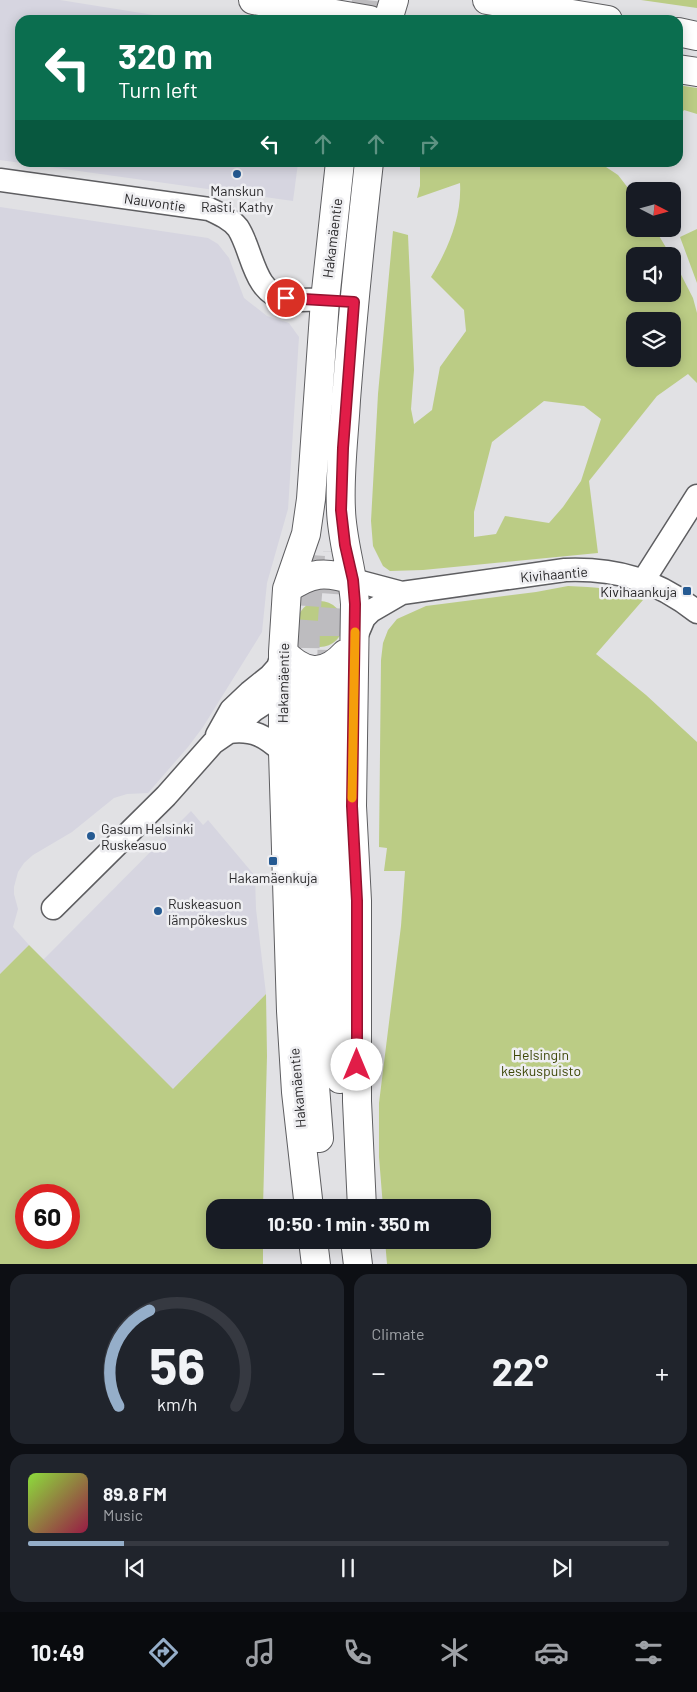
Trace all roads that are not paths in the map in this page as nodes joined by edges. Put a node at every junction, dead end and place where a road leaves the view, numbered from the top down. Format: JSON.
{"nodes":[{"id":1,"x":253,"y":0,"type":"edge"},
{"id":2,"x":394,"y":0,"type":"edge"},
{"id":3,"x":487,"y":0,"type":"edge"},
{"id":4,"x":513,"y":2,"type":"edge"},
{"id":5,"x":361,"y":14,"type":"edge"},
{"id":6,"x":390,"y":15,"type":"edge"},
{"id":7,"x":582,"y":15,"type":"edge"},
{"id":8,"x":683,"y":33,"type":"edge"},
{"id":9,"x":697,"y":36,"type":"edge"},
{"id":10,"x":683,"y":70,"type":"edge"},
{"id":11,"x":697,"y":72,"type":"edge"},
{"id":12,"x":339,"y":167,"type":"edge"},
{"id":13,"x":368,"y":167,"type":"edge"},
{"id":14,"x":0,"y":180,"type":"edge"},
{"id":15,"x":325,"y":300,"type":"junction"},
{"id":16,"x":354,"y":302,"type":"junction"},
{"id":17,"x":697,"y":496,"type":"edge"},
{"id":18,"x":353,"y":580,"type":"junction"},
{"id":19,"x":643,"y":581,"type":"junction"},
{"id":20,"x":287,"y":589,"type":"junction"},
{"id":21,"x":402,"y":593,"type":"junction"},
{"id":22,"x":697,"y":612,"type":"edge"},
{"id":23,"x":355,"y":639,"type":"junction"},
{"id":24,"x":283,"y":652,"type":"junction"},
{"id":25,"x":310,"y":682,"type":"junction"},
{"id":26,"x":221,"y":737,"type":"junction"},
{"id":27,"x":283,"y":752,"type":"junction"},
{"id":28,"x":53,"y":908,"type":"dead end"},
{"id":29,"x":309,"y":1199,"type":"edge"},
{"id":30,"x":323,"y":1199,"type":"edge"},
{"id":31,"x":349,"y":1199,"type":"edge"},
{"id":32,"x":362,"y":1199,"type":"edge"},
{"id":33,"x":314,"y":1249,"type":"edge"},
{"id":34,"x":328,"y":1249,"type":"edge"},
{"id":35,"x":316,"y":1264,"type":"edge"},
{"id":36,"x":329,"y":1264,"type":"edge"}],
"edges":[{"from":1,"to":5,"type":"main road"},
{"from":2,"to":6,"type":"main road"},
{"from":3,"to":4,"type":"main road"},
{"from":4,"to":7,"type":"main road"},
{"from":8,"to":9,"type":"main road"},
{"from":10,"to":11,"type":"main road"},
{"from":12,"to":15,"type":"main road","name":"Hakamäentie"},
{"from":13,"to":16,"type":"main road","name":"Hakamäentie"},
{"from":14,"to":15,"type":"street","name":"Nauvontie"},
{"from":15,"to":16,"type":"main road"},
{"from":15,"to":20,"type":"main road","name":"Hakamäentie"},
{"from":16,"to":18,"type":"main road","name":"Hakamäentie"},
{"from":17,"to":19,"type":"street"},
{"from":18,"to":20,"type":"main road"},
{"from":18,"to":21,"type":"street","name":"Kivihaantie"},
{"from":18,"to":23,"type":"main road","name":"Hakamäentie"},
{"from":19,"to":21,"type":"street","name":"Kivihaantie"},
{"from":19,"to":22,"type":"street","name":"Kivihaantie"},
{"from":20,"to":24,"type":"main road","name":"Hakamäentie"},
{"from":21,"to":23,"type":"street","name":"Kivihaantie"},
{"from":23,"to":25,"type":"main road"},
{"from":23,"to":32,"type":"main road","name":"Hakamäentie"},
{"from":24,"to":25,"type":"main road","name":"Hakamäentie"},
{"from":24,"to":25,"type":"main road"},
{"from":24,"to":26,"type":"street"},
{"from":25,"to":26,"type":"street"},
{"from":25,"to":27,"type":"main road","name":"Hakamäentie"},
{"from":25,"to":30,"type":"main road","name":"Hakamäentie"},
{"from":25,"to":31,"type":"main road","name":"Hakamäentie"},
{"from":26,"to":27,"type":"street"},
{"from":26,"to":28,"type":"street"},
{"from":27,"to":29,"type":"main road","name":"Hakamäentie"},
{"from":33,"to":35,"type":"main road"},
{"from":34,"to":36,"type":"main road"}]}
